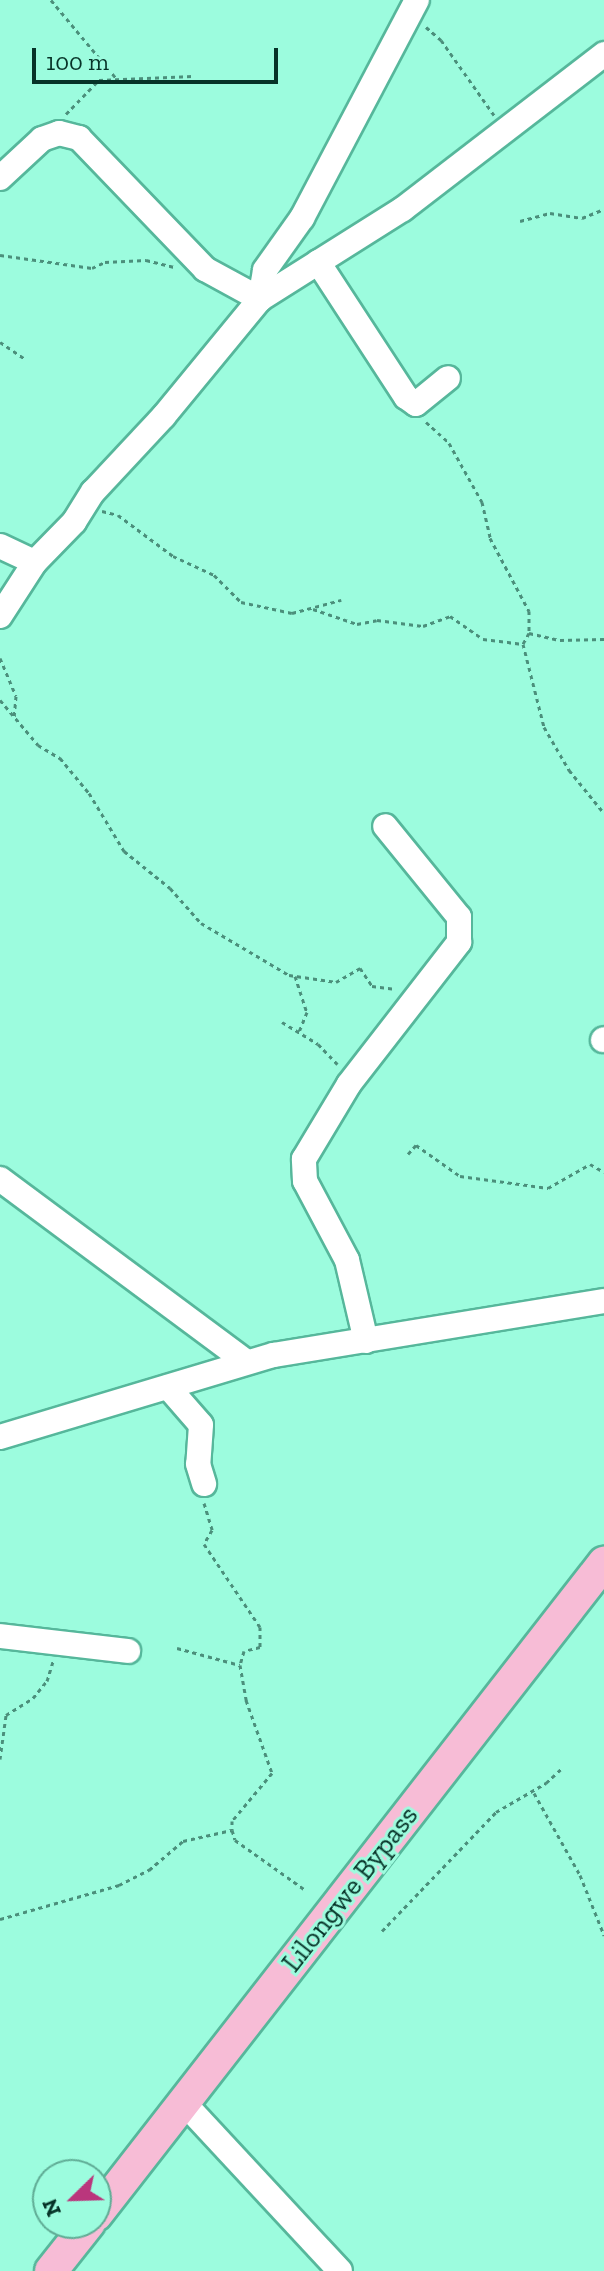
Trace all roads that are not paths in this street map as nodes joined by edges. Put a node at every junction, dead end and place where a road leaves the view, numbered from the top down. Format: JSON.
{"nodes":[{"id":1,"x":414,"y":7,"type":"edge"},
{"id":2,"x":604,"y":54,"type":"edge"},
{"id":3,"x":0,"y":178,"type":"edge"},
{"id":4,"x":318,"y":262,"type":"junction"},
{"id":5,"x":260,"y":299,"type":"junction"},
{"id":6,"x":448,"y":378,"type":"dead end"},
{"id":7,"x":0,"y":546,"type":"edge"},
{"id":8,"x":35,"y":562,"type":"junction"},
{"id":9,"x":0,"y":616,"type":"edge"},
{"id":10,"x":385,"y":826,"type":"dead end"},
{"id":11,"x":0,"y":1179,"type":"edge"},
{"id":12,"x":604,"y":1301,"type":"edge"},
{"id":13,"x":366,"y":1341,"type":"junction"},
{"id":14,"x":245,"y":1361,"type":"junction"},
{"id":15,"x":168,"y":1387,"type":"junction"},
{"id":16,"x":0,"y":1437,"type":"edge"},
{"id":17,"x":204,"y":1484,"type":"road end"},
{"id":18,"x":604,"y":1563,"type":"edge"},
{"id":19,"x":0,"y":1636,"type":"edge"},
{"id":20,"x":128,"y":1651,"type":"dead end"},
{"id":21,"x":184,"y":2103,"type":"junction"},
{"id":22,"x":112,"y":2195,"type":"edge"},
{"id":23,"x":76,"y":2239,"type":"edge"},
{"id":24,"x":51,"y":2271,"type":"edge"},
{"id":25,"x":340,"y":2271,"type":"edge"}],
"edges":[{"from":1,"to":5,"type":"street"},
{"from":2,"to":4,"type":"street"},
{"from":3,"to":5,"type":"street"},
{"from":4,"to":5,"type":"street"},
{"from":4,"to":6,"type":"street"},
{"from":5,"to":8,"type":"street"},
{"from":7,"to":8,"type":"street"},
{"from":8,"to":9,"type":"street"},
{"from":10,"to":13,"type":"street"},
{"from":11,"to":14,"type":"street"},
{"from":12,"to":13,"type":"street"},
{"from":13,"to":14,"type":"street"},
{"from":14,"to":15,"type":"street"},
{"from":15,"to":16,"type":"street"},
{"from":15,"to":17,"type":"street"},
{"from":18,"to":21,"type":"main road","name":"Lilongwe Bypass"},
{"from":19,"to":20,"type":"street"},
{"from":21,"to":22,"type":"main road","name":"Lilongwe Bypass"},
{"from":21,"to":25,"type":"street"},
{"from":23,"to":24,"type":"main road"}]}
